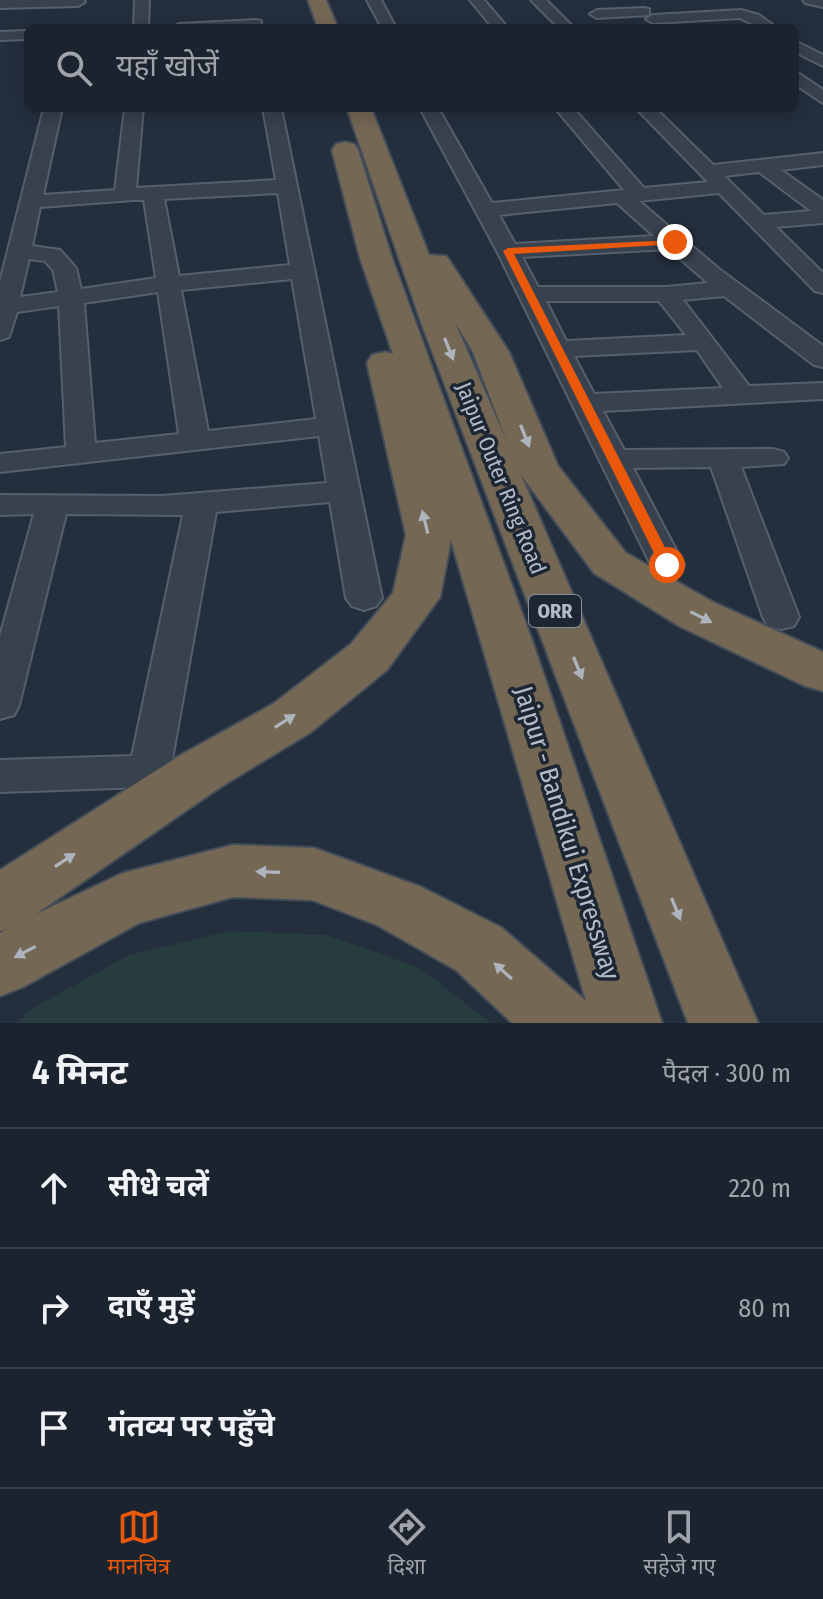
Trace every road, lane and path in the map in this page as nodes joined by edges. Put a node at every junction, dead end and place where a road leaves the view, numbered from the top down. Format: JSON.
{"nodes":[{"id":1,"x":142,"y":0,"type":"edge"},
{"id":2,"x":297,"y":0,"type":"edge"},
{"id":3,"x":317,"y":0,"type":"edge"},
{"id":4,"x":374,"y":0,"type":"edge"},
{"id":5,"x":477,"y":0,"type":"edge"},
{"id":6,"x":538,"y":0,"type":"edge"},
{"id":7,"x":582,"y":0,"type":"edge"},
{"id":8,"x":630,"y":0,"type":"edge"},
{"id":9,"x":681,"y":0,"type":"edge"},
{"id":10,"x":810,"y":0,"type":"edge"},
{"id":11,"x":20,"y":2,"type":"edge"},
{"id":12,"x":823,"y":3,"type":"edge"},
{"id":13,"x":52,"y":4,"type":"edge"},
{"id":14,"x":77,"y":8,"type":"edge"},
{"id":15,"x":1,"y":13,"type":"edge"},
{"id":16,"x":597,"y":14,"type":"junction"},
{"id":17,"x":702,"y":16,"type":"junction"},
{"id":18,"x":654,"y":20,"type":"edge"},
{"id":19,"x":255,"y":22,"type":"edge"},
{"id":20,"x":141,"y":24,"type":"edge"},
{"id":21,"x":230,"y":24,"type":"edge"},
{"id":22,"x":305,"y":24,"type":"edge"},
{"id":23,"x":326,"y":24,"type":"edge"},
{"id":24,"x":387,"y":24,"type":"edge"},
{"id":25,"x":498,"y":24,"type":"edge"},
{"id":26,"x":562,"y":24,"type":"edge"},
{"id":27,"x":608,"y":24,"type":"edge"},
{"id":28,"x":713,"y":24,"type":"edge"},
{"id":29,"x":764,"y":24,"type":"edge"},
{"id":30,"x":0,"y":36,"type":"edge"},
{"id":31,"x":20,"y":40,"type":"edge"},
{"id":32,"x":799,"y":48,"type":"edge"},
{"id":33,"x":799,"y":61,"type":"edge"},
{"id":34,"x":822,"y":61,"type":"edge"},
{"id":35,"x":799,"y":79,"type":"edge"},
{"id":36,"x":823,"y":98,"type":"edge"},
{"id":37,"x":52,"y":112,"type":"edge"},
{"id":38,"x":134,"y":112,"type":"edge"},
{"id":39,"x":273,"y":112,"type":"edge"},
{"id":40,"x":333,"y":112,"type":"edge"},
{"id":41,"x":360,"y":112,"type":"edge"},
{"id":42,"x":431,"y":112,"type":"edge"},
{"id":43,"x":567,"y":112,"type":"edge"},
{"id":44,"x":649,"y":112,"type":"edge"},
{"id":45,"x":823,"y":159,"type":"edge"},
{"id":46,"x":763,"y":166,"type":"junction"},
{"id":47,"x":714,"y":180,"type":"junction"},
{"id":48,"x":286,"y":186,"type":"junction"},
{"id":49,"x":153,"y":193,"type":"junction"},
{"id":50,"x":125,"y":195,"type":"junction"},
{"id":51,"x":631,"y":196,"type":"junction"},
{"id":52,"x":391,"y":198,"type":"junction"},
{"id":53,"x":29,"y":202,"type":"junction"},
{"id":54,"x":484,"y":210,"type":"junction"},
{"id":55,"x":823,"y":210,"type":"edge"},
{"id":56,"x":823,"y":217,"type":"edge"},
{"id":57,"x":756,"y":222,"type":"junction"},
{"id":58,"x":675,"y":242,"type":"junction"},
{"id":59,"x":508,"y":251,"type":"junction"},
{"id":60,"x":376,"y":258,"type":"junction"},
{"id":61,"x":11,"y":259,"type":"edge"},
{"id":62,"x":301,"y":271,"type":"junction"},
{"id":63,"x":167,"y":284,"type":"junction"},
{"id":64,"x":823,"y":286,"type":"edge"},
{"id":65,"x":730,"y":288,"type":"junction"},
{"id":66,"x":530,"y":294,"type":"junction"},
{"id":67,"x":666,"y":294,"type":"junction"},
{"id":68,"x":71,"y":297,"type":"junction"},
{"id":69,"x":3,"y":307,"type":"edge"},
{"id":70,"x":0,"y":332,"type":"edge"},
{"id":71,"x":705,"y":342,"type":"junction"},
{"id":72,"x":558,"y":349,"type":"junction"},
{"id":73,"x":823,"y":359,"type":"edge"},
{"id":74,"x":823,"y":391,"type":"edge"},
{"id":75,"x":740,"y":393,"type":"junction"},
{"id":76,"x":586,"y":403,"type":"junction"},
{"id":77,"x":330,"y":426,"type":"junction"},
{"id":78,"x":195,"y":441,"type":"junction"},
{"id":79,"x":81,"y":454,"type":"junction"},
{"id":80,"x":773,"y":458,"type":"dead end"},
{"id":81,"x":615,"y":459,"type":"junction"},
{"id":82,"x":723,"y":459,"type":"junction"},
{"id":83,"x":0,"y":463,"type":"edge"},
{"id":84,"x":342,"y":491,"type":"junction"},
{"id":85,"x":53,"y":504,"type":"junction"},
{"id":86,"x":0,"y":505,"type":"edge"},
{"id":87,"x":201,"y":505,"type":"junction"},
{"id":88,"x":667,"y":565,"type":"dead end"},
{"id":89,"x":364,"y":598,"type":"dead end"},
{"id":90,"x":781,"y":617,"type":"dead end"},
{"id":91,"x":823,"y":673,"type":"edge"},
{"id":92,"x":0,"y":705,"type":"edge"},
{"id":93,"x":0,"y":776,"type":"edge"},
{"id":94,"x":0,"y":904,"type":"edge"},
{"id":95,"x":0,"y":966,"type":"edge"},
{"id":96,"x":561,"y":1023,"type":"edge"},
{"id":97,"x":627,"y":1023,"type":"edge"},
{"id":98,"x":723,"y":1023,"type":"edge"}],
"edges":[{"from":1,"to":20,"type":"street"},
{"from":2,"to":22,"type":"highway"},
{"from":3,"to":23,"type":"highway"},
{"from":4,"to":24,"type":"street"},
{"from":5,"to":25,"type":"street"},
{"from":6,"to":26,"type":"street"},
{"from":7,"to":16,"type":"street"},
{"from":8,"to":18,"type":"street"},
{"from":9,"to":17,"type":"street"},
{"from":10,"to":12,"type":"street"},
{"from":11,"to":13,"type":"street"},
{"from":11,"to":15,"type":"street"},
{"from":13,"to":14,"type":"street"},
{"from":13,"to":15,"type":"street"},
{"from":15,"to":31,"type":"street"},
{"from":16,"to":18,"type":"street"},
{"from":16,"to":27,"type":"street"},
{"from":17,"to":18,"type":"street"},
{"from":17,"to":28,"type":"street"},
{"from":17,"to":29,"type":"street"},
{"from":19,"to":21,"type":"street"},
{"from":30,"to":31,"type":"street"},
{"from":32,"to":34,"type":"street"},
{"from":33,"to":34,"type":"street"},
{"from":35,"to":36,"type":"street"},
{"from":37,"to":53,"type":"street"},
{"from":38,"to":50,"type":"street"},
{"from":39,"to":48,"type":"street"},
{"from":40,"to":60,"type":"highway"},
{"from":41,"to":52,"type":"highway","name":"Jaipur Outer Ring Road","number":"ORR"},
{"from":42,"to":54,"type":"street"},
{"from":43,"to":51,"type":"street"},
{"from":44,"to":47,"type":"street"},
{"from":45,"to":46,"type":"street"},
{"from":46,"to":47,"type":"street"},
{"from":46,"to":55,"type":"street"},
{"from":47,"to":51,"type":"street"},
{"from":47,"to":57,"type":"street"},
{"from":48,"to":49,"type":"street"},
{"from":48,"to":62,"type":"street"},
{"from":49,"to":50,"type":"street"},
{"from":49,"to":63,"type":"street"},
{"from":50,"to":53,"type":"street"},
{"from":51,"to":54,"type":"street"},
{"from":51,"to":58,"type":"street"},
{"from":52,"to":91,"type":"highway","one_way":true},
{"from":52,"to":98,"type":"highway","name":"Jaipur Outer Ring Road","number":"ORR","one_way":true},
{"from":53,"to":61,"type":"street"},
{"from":54,"to":59,"type":"street"},
{"from":56,"to":57,"type":"street"},
{"from":57,"to":64,"type":"street"},
{"from":58,"to":59,"type":"street"},
{"from":58,"to":65,"type":"street"},
{"from":59,"to":66,"type":"street"},
{"from":94,"to":60,"type":"highway","one_way":true},
{"from":60,"to":97,"type":"highway","name":"Jaipur - Bandikui Expressway"},
{"from":61,"to":68,"type":"street"},
{"from":61,"to":69,"type":"street"},
{"from":62,"to":63,"type":"street"},
{"from":62,"to":77,"type":"street"},
{"from":63,"to":68,"type":"street"},
{"from":63,"to":78,"type":"street"},
{"from":65,"to":67,"type":"street"},
{"from":65,"to":73,"type":"street"},
{"from":66,"to":67,"type":"street"},
{"from":66,"to":72,"type":"street"},
{"from":67,"to":71,"type":"street"},
{"from":68,"to":69,"type":"street"},
{"from":68,"to":79,"type":"street"},
{"from":69,"to":70,"type":"street"},
{"from":71,"to":72,"type":"street"},
{"from":71,"to":75,"type":"street"},
{"from":72,"to":76,"type":"street"},
{"from":74,"to":75,"type":"street"},
{"from":75,"to":76,"type":"street"},
{"from":76,"to":81,"type":"street"},
{"from":77,"to":78,"type":"street"},
{"from":77,"to":84,"type":"street"},
{"from":78,"to":79,"type":"street"},
{"from":79,"to":83,"type":"street"},
{"from":80,"to":82,"type":"street"},
{"from":81,"to":82,"type":"street"},
{"from":81,"to":88,"type":"street"},
{"from":82,"to":90,"type":"street"},
{"from":84,"to":87,"type":"street"},
{"from":84,"to":89,"type":"street"},
{"from":85,"to":86,"type":"street"},
{"from":85,"to":87,"type":"street"},
{"from":85,"to":92,"type":"street"},
{"from":87,"to":93,"type":"street"},
{"from":96,"to":95,"type":"highway","one_way":true}]}
